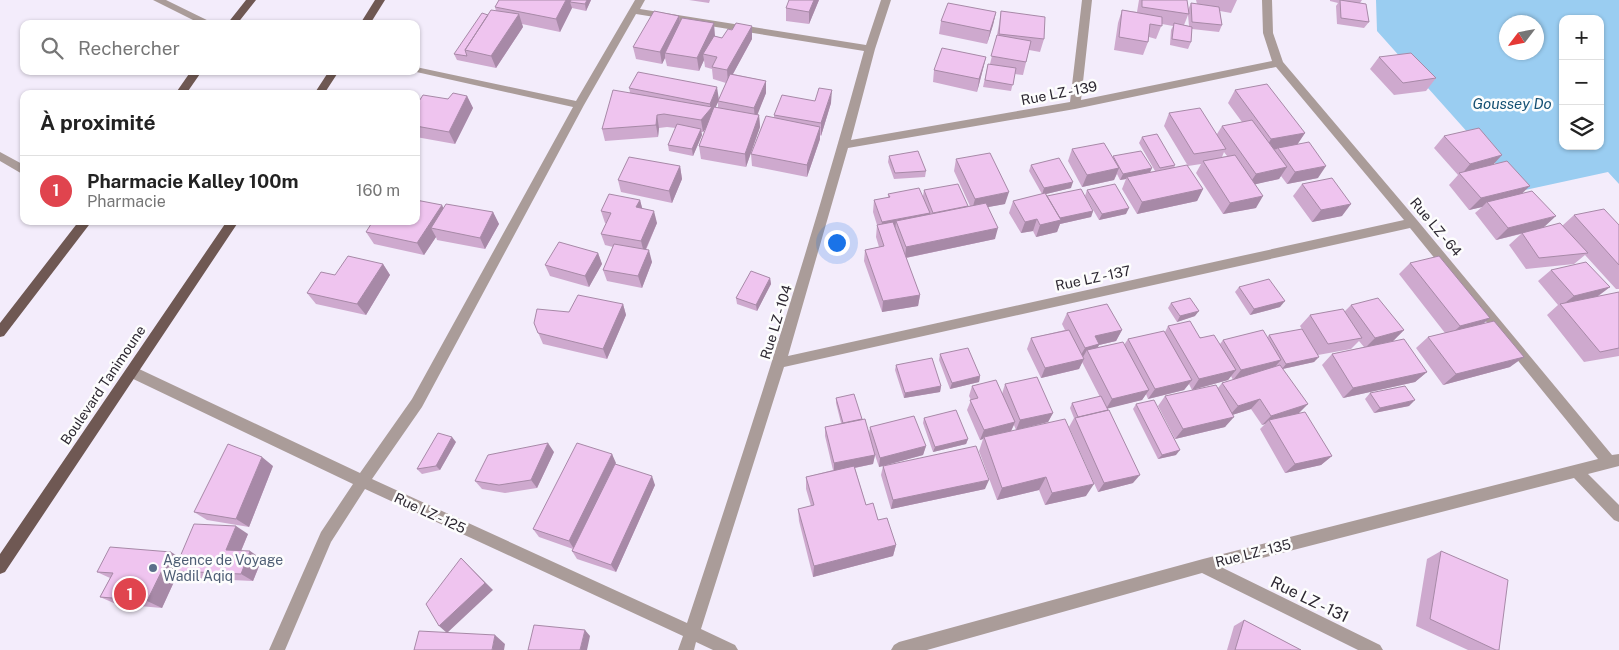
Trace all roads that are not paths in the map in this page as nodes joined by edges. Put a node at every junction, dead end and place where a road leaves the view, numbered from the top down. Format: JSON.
{"nodes":[{"id":1,"x":158,"y":0,"type":"edge"},
{"id":2,"x":250,"y":0,"type":"edge"},
{"id":3,"x":380,"y":0,"type":"edge"},
{"id":4,"x":886,"y":0,"type":"edge"},
{"id":5,"x":1087,"y":0,"type":"edge"},
{"id":6,"x":1267,"y":0,"type":"edge"},
{"id":7,"x":637,"y":5,"type":"edge"},
{"id":8,"x":201,"y":20,"type":"edge"},
{"id":9,"x":235,"y":20,"type":"edge"},
{"id":10,"x":368,"y":20,"type":"edge"},
{"id":11,"x":870,"y":50,"type":"junction"},
{"id":12,"x":1278,"y":63,"type":"junction"},
{"id":13,"x":420,"y":71,"type":"edge"},
{"id":14,"x":194,"y":75,"type":"edge"},
{"id":15,"x":331,"y":75,"type":"edge"},
{"id":16,"x":183,"y":90,"type":"edge"},
{"id":17,"x":321,"y":90,"type":"edge"},
{"id":18,"x":579,"y":105,"type":"junction"},
{"id":19,"x":1075,"y":105,"type":"junction"},
{"id":20,"x":844,"y":145,"type":"junction"},
{"id":21,"x":0,"y":156,"type":"edge"},
{"id":22,"x":20,"y":168,"type":"edge"},
{"id":23,"x":1413,"y":223,"type":"junction"},
{"id":24,"x":83,"y":225,"type":"edge"},
{"id":25,"x":230,"y":225,"type":"edge"},
{"id":26,"x":0,"y":332,"type":"edge"},
{"id":27,"x":779,"y":363,"type":"junction"},
{"id":28,"x":132,"y":372,"type":"junction"},
{"id":29,"x":1614,"y":461,"type":"edge"},
{"id":30,"x":1576,"y":471,"type":"junction"},
{"id":31,"x":362,"y":481,"type":"junction"},
{"id":32,"x":1619,"y":515,"type":"edge"},
{"id":33,"x":1204,"y":566,"type":"junction"},
{"id":34,"x":0,"y":568,"type":"edge"},
{"id":35,"x":691,"y":633,"type":"junction"},
{"id":36,"x":277,"y":650,"type":"edge"},
{"id":37,"x":686,"y":650,"type":"edge"},
{"id":38,"x":730,"y":650,"type":"edge"},
{"id":39,"x":899,"y":650,"type":"edge"},
{"id":40,"x":1375,"y":650,"type":"edge"}],
"edges":[{"from":1,"to":8,"type":"street"},
{"from":2,"to":9,"type":"main road"},
{"from":3,"to":10,"type":"main road"},
{"from":4,"to":11,"type":"street","name":"Rue LZ - 104"},
{"from":5,"to":19,"type":"street"},
{"from":6,"to":12,"type":"street","name":"Rue LZ - 64"},
{"from":7,"to":11,"type":"street"},
{"from":7,"to":18,"type":"street"},
{"from":11,"to":20,"type":"street","name":"Rue LZ - 104"},
{"from":12,"to":19,"type":"street","name":"Rue LZ - 139"},
{"from":12,"to":23,"type":"street","name":"Rue LZ - 64"},
{"from":13,"to":18,"type":"street"},
{"from":14,"to":16,"type":"main road"},
{"from":15,"to":17,"type":"main road"},
{"from":18,"to":31,"type":"street"},
{"from":19,"to":20,"type":"street","name":"Rue LZ - 139"},
{"from":20,"to":27,"type":"street","name":"Rue LZ - 104"},
{"from":21,"to":22,"type":"street"},
{"from":23,"to":27,"type":"street","name":"Rue LZ - 137"},
{"from":23,"to":29,"type":"street","name":"Rue LZ - 64"},
{"from":24,"to":26,"type":"main road"},
{"from":25,"to":28,"type":"main road","name":"Boulevard Tanimoune"},
{"from":27,"to":35,"type":"street","name":"Rue LZ - 104"},
{"from":28,"to":31,"type":"street","name":"Rue LZ - 125"},
{"from":28,"to":34,"type":"main road","name":"Boulevard Tanimoune"},
{"from":29,"to":30,"type":"street","name":"Rue LZ - 135"},
{"from":30,"to":32,"type":"street"},
{"from":30,"to":33,"type":"street","name":"Rue LZ - 135"},
{"from":31,"to":35,"type":"street","name":"Rue LZ - 125"},
{"from":31,"to":36,"type":"street"},
{"from":33,"to":39,"type":"street","name":"Rue LZ - 135"},
{"from":33,"to":40,"type":"street","name":"Rue LZ - 131"},
{"from":35,"to":37,"type":"street","name":"Rue LZ - 104"},
{"from":35,"to":38,"type":"street","name":"Rue LZ - 125"}]}
